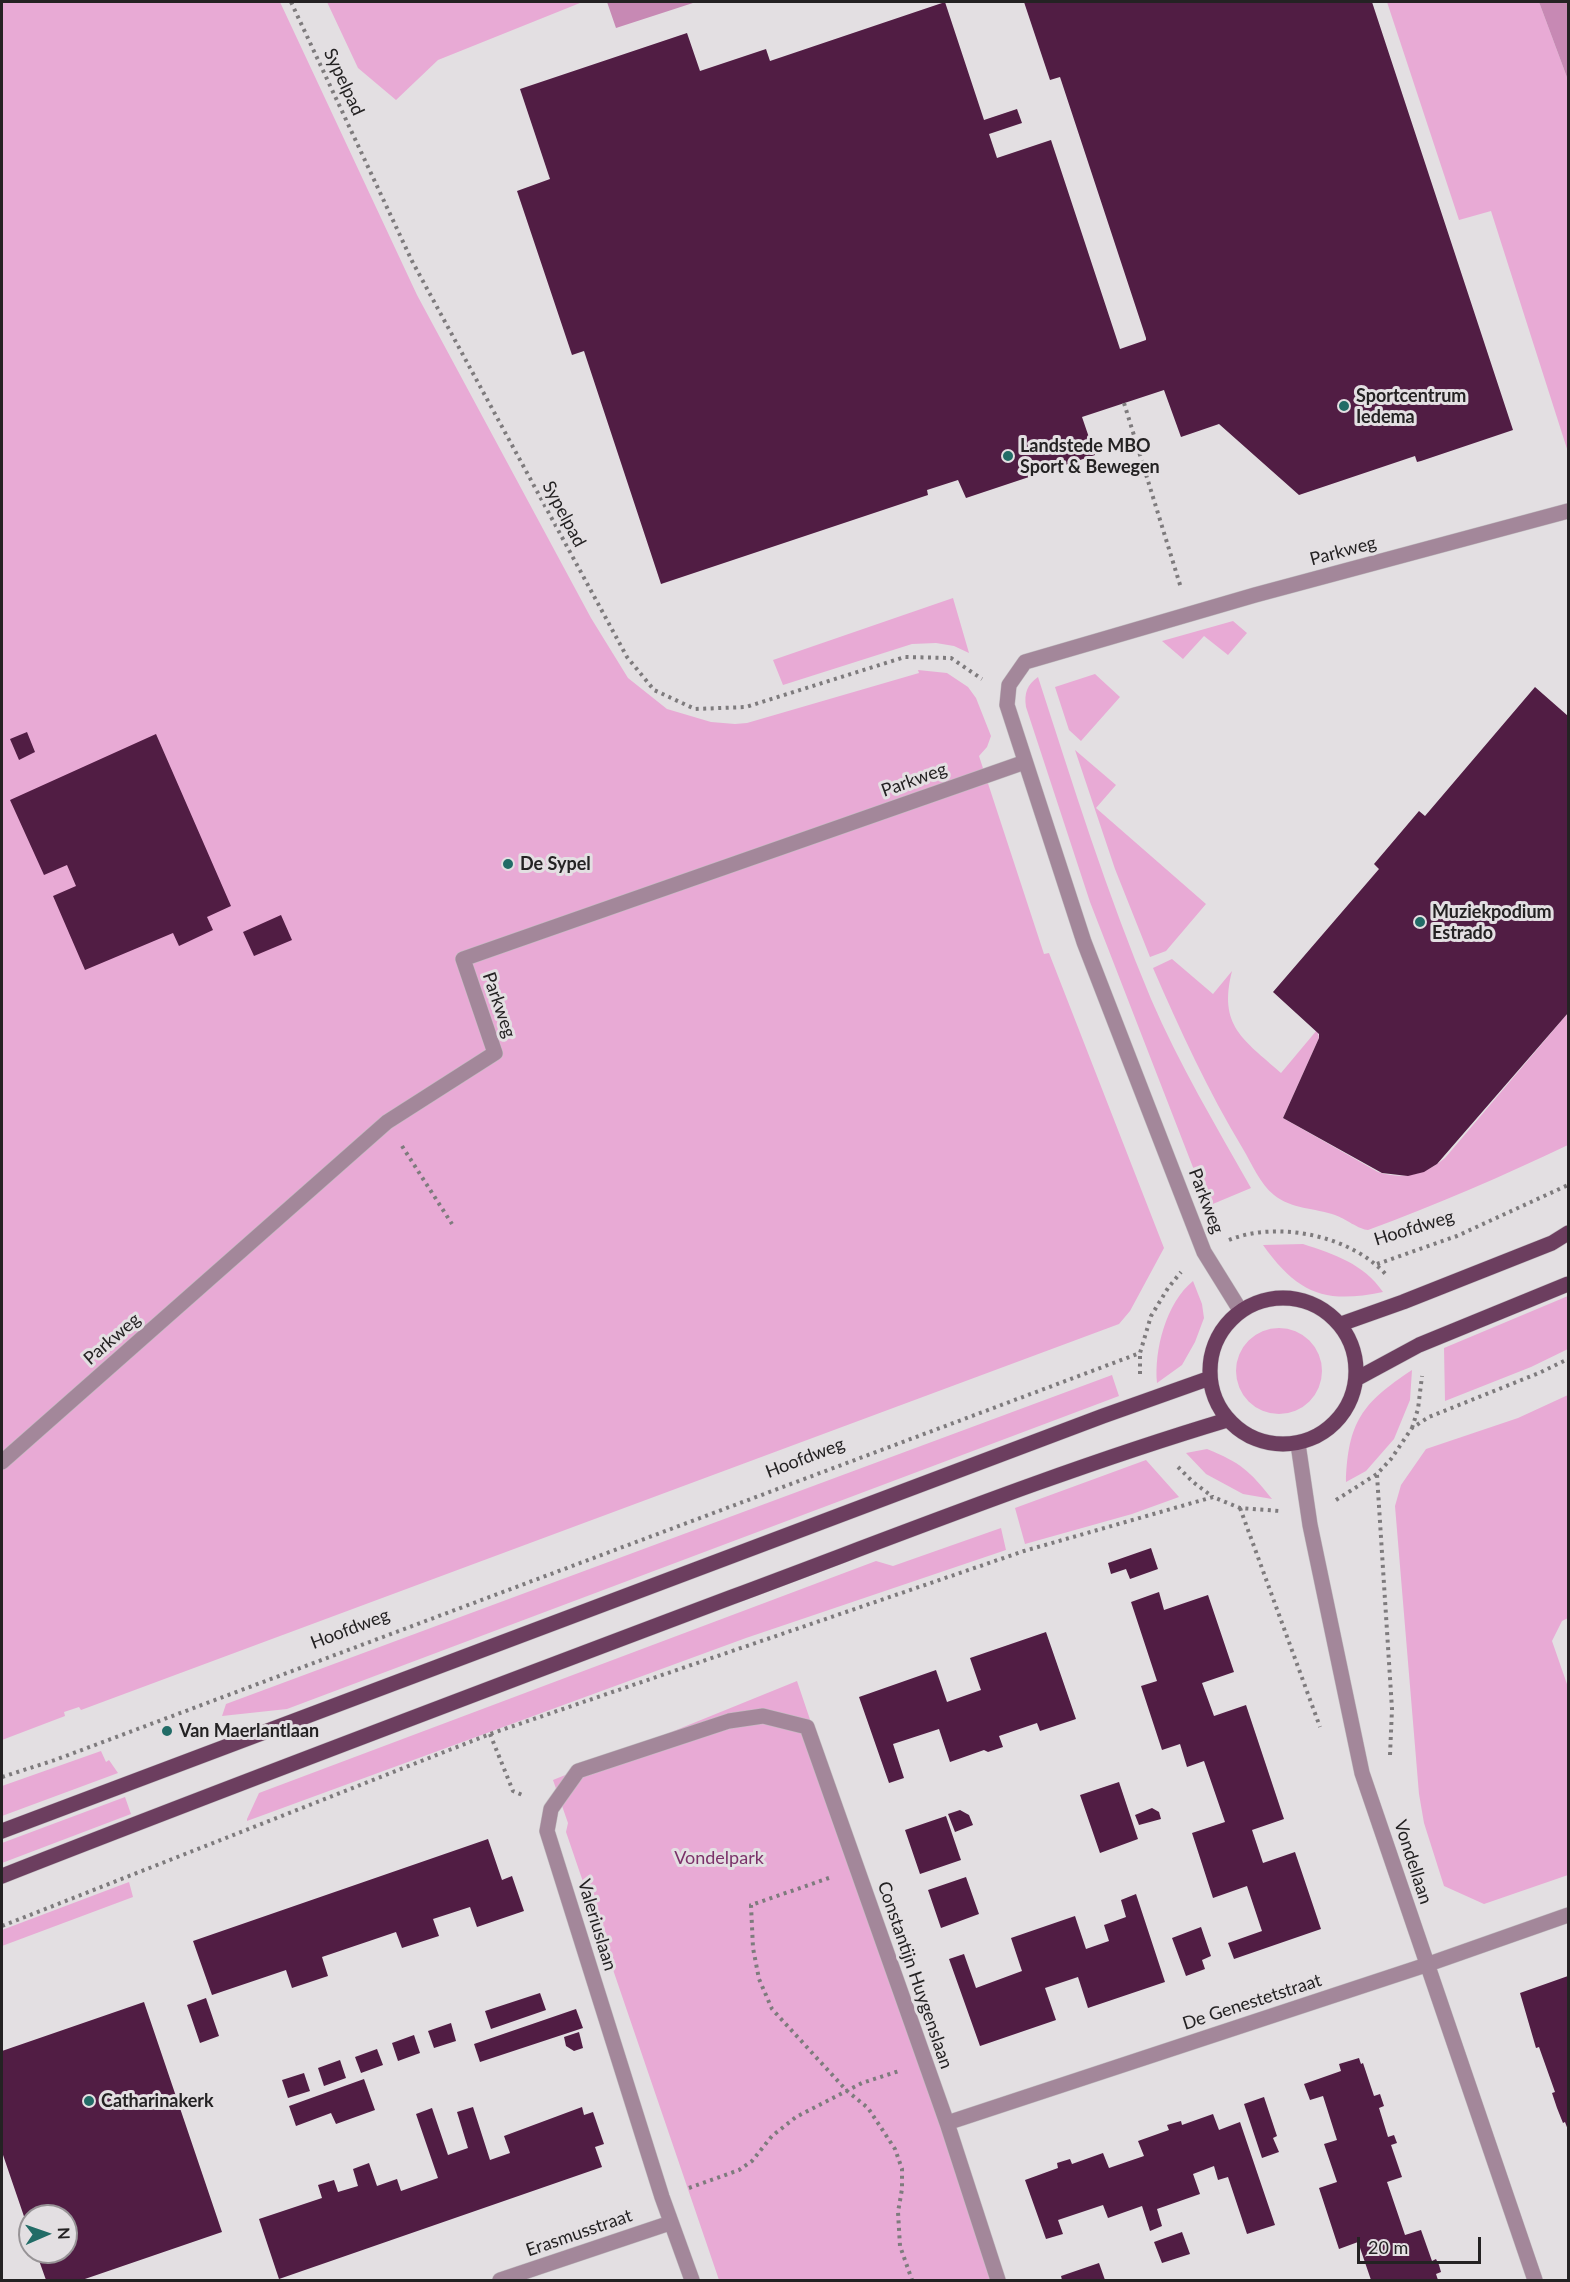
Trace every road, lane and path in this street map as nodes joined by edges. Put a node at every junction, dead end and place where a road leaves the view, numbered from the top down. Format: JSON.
{"nodes":[{"id":1,"x":291,"y":2,"type":"edge"},
{"id":2,"x":1124,"y":404,"type":"dead end"},
{"id":3,"x":1569,"y":511,"type":"edge"},
{"id":4,"x":1190,"y":614,"type":"junction"},
{"id":5,"x":1007,"y":705,"type":"junction"},
{"id":6,"x":1025,"y":762,"type":"junction"},
{"id":7,"x":387,"y":1122,"type":"junction"},
{"id":8,"x":1569,"y":1185,"type":"edge"},
{"id":9,"x":452,"y":1224,"type":"dead end"},
{"id":10,"x":1569,"y":1233,"type":"edge"},
{"id":11,"x":1204,"y":1252,"type":"junction"},
{"id":12,"x":1569,"y":1284,"type":"edge"},
{"id":13,"x":1240,"y":1310,"type":"junction"},
{"id":14,"x":1341,"y":1324,"type":"junction"},
{"id":15,"x":1569,"y":1359,"type":"edge"},
{"id":16,"x":1210,"y":1378,"type":"junction"},
{"id":17,"x":1358,"y":1378,"type":"junction"},
{"id":18,"x":1227,"y":1420,"type":"junction"},
{"id":19,"x":1298,"y":1444,"type":"junction"},
{"id":20,"x":2,"y":1462,"type":"edge"},
{"id":21,"x":1377,"y":1474,"type":"junction"},
{"id":22,"x":1240,"y":1508,"type":"junction"},
{"id":23,"x":1308,"y":1511,"type":"junction"},
{"id":24,"x":1321,"y":1730,"type":"dead end"},
{"id":25,"x":490,"y":1734,"type":"junction"},
{"id":26,"x":1390,"y":1766,"type":"dead end"},
{"id":27,"x":2,"y":1777,"type":"edge"},
{"id":28,"x":551,"y":1809,"type":"junction"},
{"id":29,"x":2,"y":1831,"type":"edge"},
{"id":30,"x":857,"y":1869,"type":"junction"},
{"id":31,"x":2,"y":1876,"type":"edge"},
{"id":32,"x":1569,"y":1915,"type":"edge"},
{"id":33,"x":2,"y":1926,"type":"edge"},
{"id":34,"x":1426,"y":1965,"type":"junction"},
{"id":35,"x":925,"y":2062,"type":"junction"},
{"id":36,"x":847,"y":2091,"type":"junction"},
{"id":37,"x":947,"y":2123,"type":"junction"},
{"id":38,"x":662,"y":2197,"type":"junction"},
{"id":39,"x":670,"y":2223,"type":"junction"},
{"id":40,"x":500,"y":2280,"type":"edge"},
{"id":41,"x":692,"y":2280,"type":"edge"},
{"id":42,"x":912,"y":2280,"type":"edge"},
{"id":43,"x":998,"y":2280,"type":"edge"},
{"id":44,"x":1535,"y":2280,"type":"edge"}],
"edges":[{"from":1,"to":5,"type":"path","name":"Sypelpad"},
{"from":2,"to":4,"type":"path"},
{"from":3,"to":4,"type":"street","name":"Parkweg"},
{"from":4,"to":5,"type":"street","name":"Parkweg"},
{"from":5,"to":6,"type":"street","name":"Parkweg"},
{"from":6,"to":7,"type":"street","name":"Parkweg"},
{"from":6,"to":11,"type":"street","name":"Parkweg"},
{"from":7,"to":9,"type":"path"},
{"from":7,"to":20,"type":"street","name":"Parkweg"},
{"from":8,"to":11,"type":"path","name":"Hoofdweg"},
{"from":10,"to":14,"type":"main road"},
{"from":11,"to":13,"type":"street","name":"Parkweg"},
{"from":11,"to":27,"type":"path","name":"Hoofdweg"},
{"from":12,"to":17,"type":"main road"},
{"from":13,"to":14,"type":"main road"},
{"from":13,"to":16,"type":"main road"},
{"from":14,"to":17,"type":"main road"},
{"from":15,"to":21,"type":"path"},
{"from":16,"to":18,"type":"main road"},
{"from":16,"to":29,"type":"main road"},
{"from":17,"to":19,"type":"main road"},
{"from":18,"to":19,"type":"main road"},
{"from":18,"to":31,"type":"main road"},
{"from":19,"to":23,"type":"street","name":"Vondellaan"},
{"from":21,"to":23,"type":"path"},
{"from":21,"to":26,"type":"path"},
{"from":22,"to":23,"type":"path"},
{"from":22,"to":24,"type":"path"},
{"from":22,"to":25,"type":"path"},
{"from":23,"to":34,"type":"street","name":"Vondellaan"},
{"from":25,"to":28,"type":"path"},
{"from":25,"to":33,"type":"path"},
{"from":28,"to":30,"type":"street","name":"Constantijn Huygenslaan"},
{"from":28,"to":38,"type":"street","name":"Valeriuslaan"},
{"from":30,"to":35,"type":"street","name":"Constantijn Huygenslaan"},
{"from":30,"to":36,"type":"path"},
{"from":32,"to":34,"type":"street","name":"De Genestetstraat"},
{"from":34,"to":37,"type":"street","name":"De Genestetstraat"},
{"from":34,"to":44,"type":"street","name":"Vondellaan"},
{"from":35,"to":36,"type":"path"},
{"from":35,"to":37,"type":"street","name":"Constantijn Huygenslaan"},
{"from":36,"to":38,"type":"path"},
{"from":36,"to":42,"type":"path"},
{"from":37,"to":43,"type":"street","name":"Constantijn Huygenslaan"},
{"from":38,"to":39,"type":"street","name":"Valeriuslaan"},
{"from":39,"to":40,"type":"street","name":"Erasmusstraat"},
{"from":39,"to":41,"type":"street","name":"Valeriuslaan"}]}
